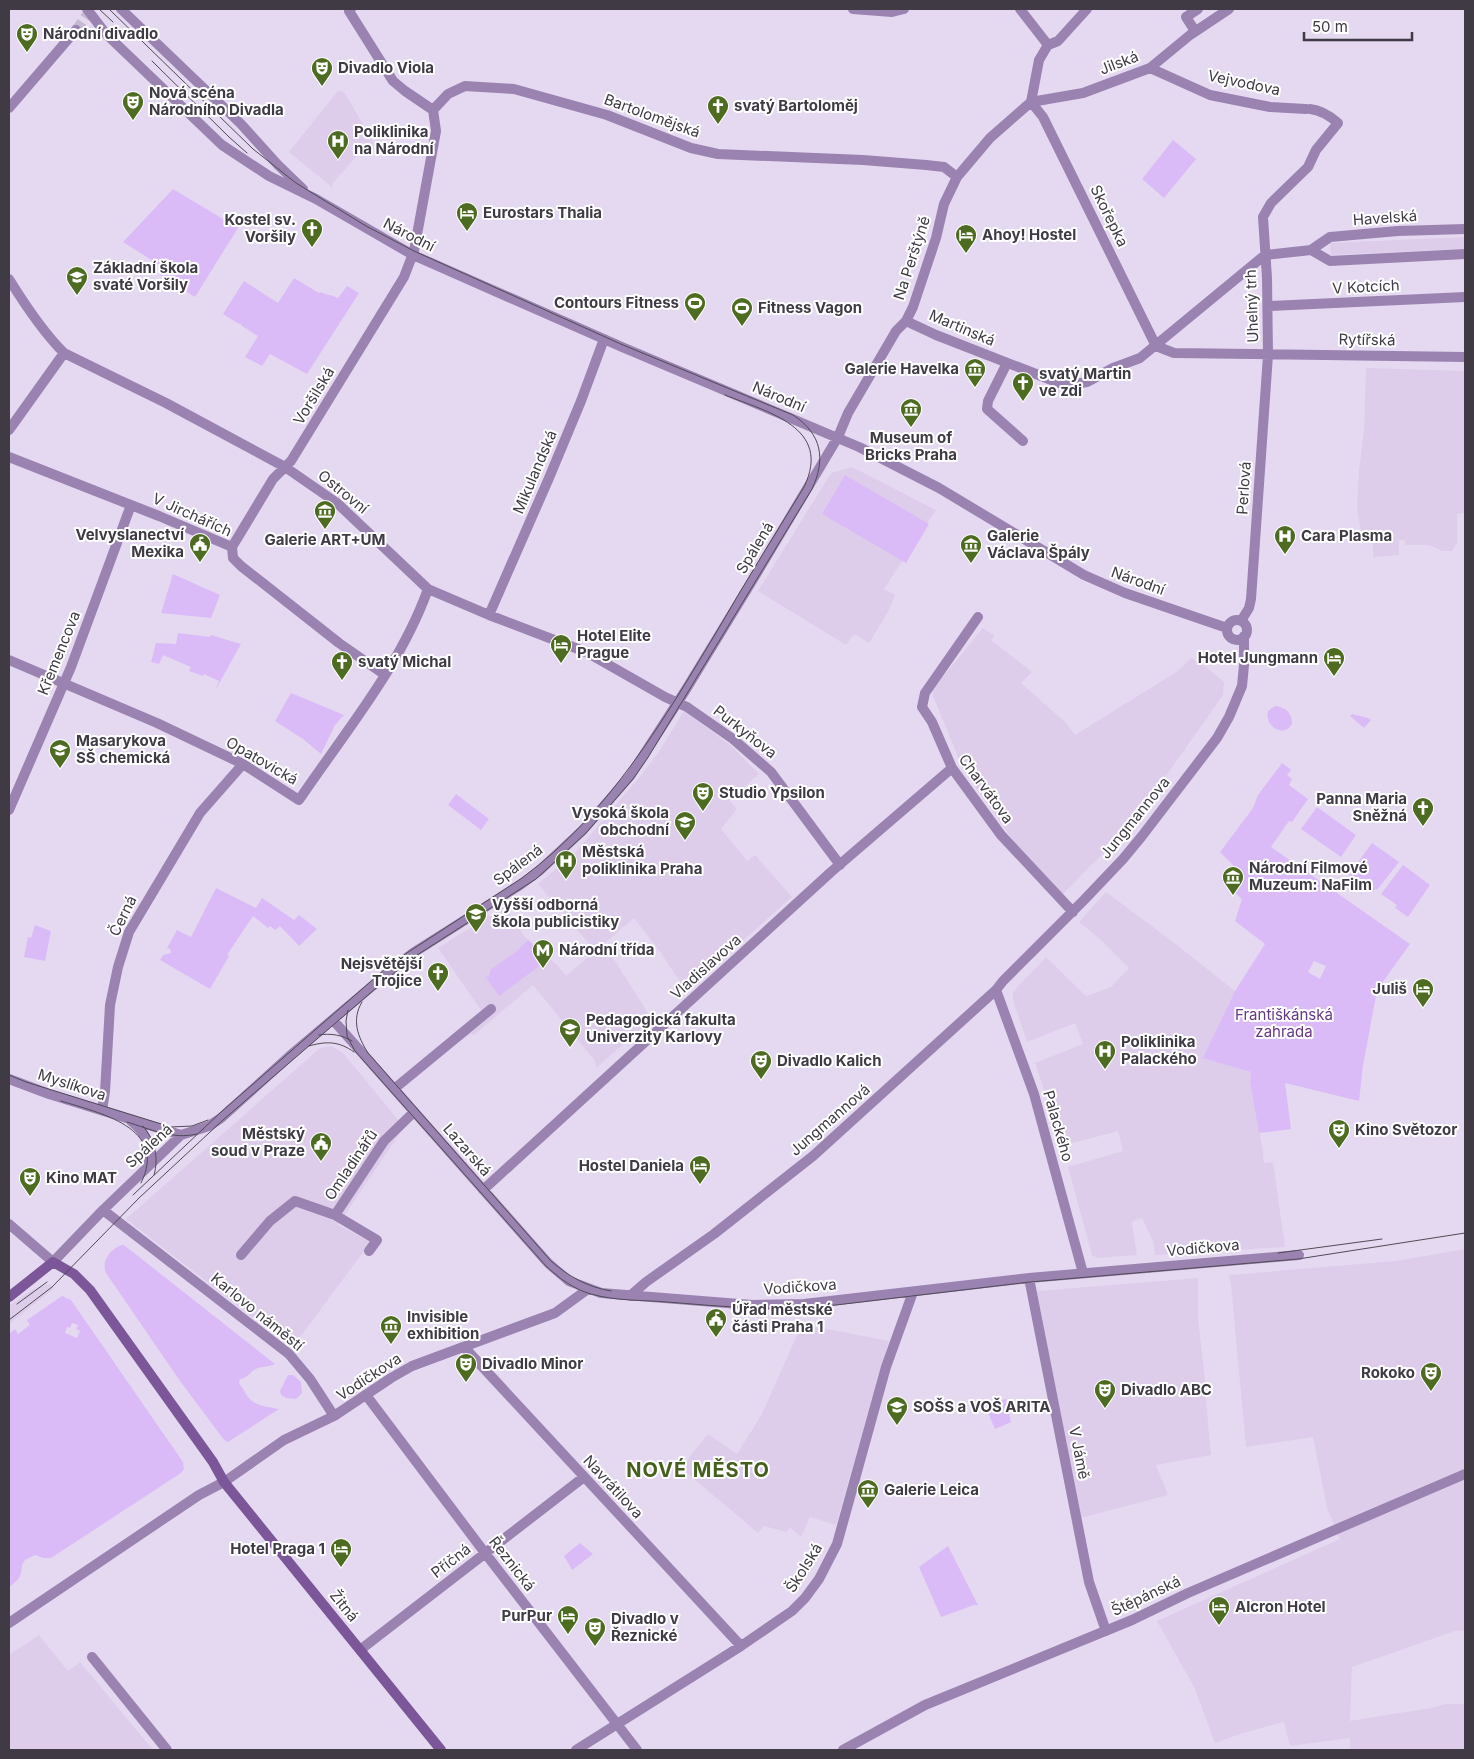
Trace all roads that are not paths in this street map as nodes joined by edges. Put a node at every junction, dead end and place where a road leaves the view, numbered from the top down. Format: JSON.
{"nodes":[{"id":1,"x":87,"y":9,"type":"edge"},
{"id":2,"x":121,"y":9,"type":"edge"},
{"id":3,"x":853,"y":9,"type":"edge"},
{"id":4,"x":904,"y":9,"type":"edge"},
{"id":5,"x":1020,"y":9,"type":"edge"},
{"id":6,"x":1087,"y":9,"type":"edge"},
{"id":7,"x":1198,"y":9,"type":"edge"},
{"id":8,"x":1229,"y":9,"type":"edge"},
{"id":9,"x":349,"y":10,"type":"edge"},
{"id":10,"x":76,"y":30,"type":"tunnel mouth"},
{"id":11,"x":1195,"y":31,"type":"junction"},
{"id":12,"x":1048,"y":45,"type":"junction"},
{"id":13,"x":1150,"y":68,"type":"junction"},
{"id":14,"x":1031,"y":102,"type":"junction"},
{"id":15,"x":9,"y":108,"type":"edge"},
{"id":16,"x":434,"y":110,"type":"junction"},
{"id":17,"x":956,"y":177,"type":"junction"},
{"id":18,"x":316,"y":200,"type":"junction"},
{"id":19,"x":1465,"y":229,"type":"edge"},
{"id":20,"x":1311,"y":250,"type":"junction"},
{"id":21,"x":1465,"y":254,"type":"edge"},
{"id":22,"x":413,"y":255,"type":"junction"},
{"id":23,"x":1265,"y":255,"type":"junction"},
{"id":24,"x":9,"y":279,"type":"edge"},
{"id":25,"x":1465,"y":297,"type":"edge"},
{"id":26,"x":1268,"y":306,"type":"junction"},
{"id":27,"x":906,"y":321,"type":"junction"},
{"id":28,"x":604,"y":339,"type":"junction"},
{"id":29,"x":1156,"y":346,"type":"junction"},
{"id":30,"x":64,"y":353,"type":"junction"},
{"id":31,"x":1268,"y":355,"type":"junction"},
{"id":32,"x":1465,"y":357,"type":"edge"},
{"id":33,"x":1007,"y":363,"type":"junction"},
{"id":34,"x":9,"y":430,"type":"edge"},
{"id":35,"x":838,"y":437,"type":"junction"},
{"id":36,"x":1023,"y":441,"type":"dead end"},
{"id":37,"x":9,"y":457,"type":"edge"},
{"id":38,"x":284,"y":467,"type":"junction"},
{"id":39,"x":131,"y":505,"type":"junction"},
{"id":40,"x":232,"y":547,"type":"junction"},
{"id":41,"x":428,"y":589,"type":"junction"},
{"id":42,"x":489,"y":615,"type":"junction"},
{"id":43,"x":978,"y":617,"type":"dead end"},
{"id":44,"x":1241,"y":620,"type":"junction"},
{"id":45,"x":1227,"y":628,"type":"junction"},
{"id":46,"x":1244,"y":636,"type":"junction"},
{"id":47,"x":9,"y":660,"type":"edge"},
{"id":48,"x":385,"y":675,"type":"junction"},
{"id":49,"x":64,"y":684,"type":"junction"},
{"id":50,"x":678,"y":703,"type":"junction"},
{"id":51,"x":243,"y":764,"type":"junction"},
{"id":52,"x":952,"y":768,"type":"junction"},
{"id":53,"x":9,"y":810,"type":"edge"},
{"id":54,"x":840,"y":865,"type":"junction"},
{"id":55,"x":1073,"y":912,"type":"junction"},
{"id":56,"x":996,"y":990,"type":"junction"},
{"id":57,"x":491,"y":1009,"type":"dead end"},
{"id":58,"x":332,"y":1020,"type":"junction"},
{"id":59,"x":9,"y":1079,"type":"edge"},
{"id":60,"x":394,"y":1089,"type":"junction"},
{"id":61,"x":102,"y":1110,"type":"junction"},
{"id":62,"x":414,"y":1112,"type":"junction"},
{"id":63,"x":126,"y":1118,"type":"junction"},
{"id":64,"x":182,"y":1135,"type":"junction"},
{"id":65,"x":147,"y":1167,"type":"junction"},
{"id":66,"x":483,"y":1190,"type":"junction"},
{"id":67,"x":103,"y":1210,"type":"junction"},
{"id":68,"x":335,"y":1215,"type":"junction"},
{"id":69,"x":9,"y":1224,"type":"edge"},
{"id":70,"x":369,"y":1251,"type":"dead end"},
{"id":71,"x":241,"y":1255,"type":"dead end"},
{"id":72,"x":1299,"y":1255,"type":"dead end"},
{"id":73,"x":53,"y":1262,"type":"junction"},
{"id":74,"x":1083,"y":1274,"type":"junction"},
{"id":75,"x":1030,"y":1278,"type":"junction"},
{"id":76,"x":588,"y":1289,"type":"junction"},
{"id":77,"x":913,"y":1292,"type":"junction"},
{"id":78,"x":630,"y":1296,"type":"junction"},
{"id":79,"x":9,"y":1297,"type":"edge"},
{"id":80,"x":464,"y":1347,"type":"junction"},
{"id":81,"x":366,"y":1395,"type":"junction"},
{"id":82,"x":334,"y":1416,"type":"junction"},
{"id":83,"x":1465,"y":1474,"type":"edge"},
{"id":84,"x":584,"y":1477,"type":"junction"},
{"id":85,"x":224,"y":1482,"type":"junction"},
{"id":86,"x":485,"y":1553,"type":"junction"},
{"id":87,"x":9,"y":1623,"type":"edge"},
{"id":88,"x":1106,"y":1631,"type":"junction"},
{"id":89,"x":741,"y":1646,"type":"junction"},
{"id":90,"x":360,"y":1650,"type":"junction"},
{"id":91,"x":92,"y":1656,"type":"dead end"},
{"id":92,"x":616,"y":1724,"type":"junction"},
{"id":93,"x":167,"y":1750,"type":"edge"},
{"id":94,"x":441,"y":1750,"type":"edge"},
{"id":95,"x":576,"y":1750,"type":"edge"},
{"id":96,"x":637,"y":1750,"type":"edge"},
{"id":97,"x":843,"y":1750,"type":"edge"}],
"edges":[{"from":1,"to":18,"type":"street","name":"Národní"},
{"from":2,"to":18,"type":"street","name":"Národní"},
{"from":3,"to":4,"type":"street"},
{"from":5,"to":12,"type":"street"},
{"from":6,"to":12,"type":"street"},
{"from":7,"to":11,"type":"street"},
{"from":8,"to":11,"type":"street","name":"Jilská"},
{"from":9,"to":16,"type":"street"},
{"from":10,"to":15,"type":"street"},
{"from":11,"to":13,"type":"street","name":"Jilská"},
{"from":12,"to":14,"type":"street"},
{"from":13,"to":14,"type":"street","name":"Jilská"},
{"from":13,"to":23,"type":"street","name":"Vejvodova"},
{"from":14,"to":17,"type":"street","name":"Na Perštýně"},
{"from":14,"to":29,"type":"street","name":"Skořepka"},
{"from":16,"to":17,"type":"street","name":"Bartolomějská"},
{"from":16,"to":22,"type":"street","name":"Voršilská"},
{"from":17,"to":27,"type":"street","name":"Na Perštýně"},
{"from":18,"to":22,"type":"street","name":"Národní"},
{"from":19,"to":20,"type":"street","name":"Havelská"},
{"from":20,"to":21,"type":"street","name":"Havelská"},
{"from":20,"to":23,"type":"street","name":"Havelská"},
{"from":22,"to":28,"type":"street","name":"Národní"},
{"from":22,"to":38,"type":"street","name":"Voršilská"},
{"from":23,"to":26,"type":"street","name":"Uhelný trh"},
{"from":23,"to":29,"type":"street","name":"Uhelný trh"},
{"from":24,"to":30,"type":"street","name":"Ostrovní"},
{"from":25,"to":26,"type":"street","name":"V Kotcích"},
{"from":26,"to":31,"type":"street","name":"Uhelný trh"},
{"from":27,"to":33,"type":"street","name":"Martinská"},
{"from":27,"to":35,"type":"street","name":"Na Perštýně"},
{"from":28,"to":35,"type":"street","name":"Národní"},
{"from":28,"to":42,"type":"street","name":"Mikulandská"},
{"from":29,"to":31,"type":"street","name":"Uhelný trh"},
{"from":29,"to":33,"type":"street","name":"Martinská"},
{"from":30,"to":34,"type":"street"},
{"from":30,"to":38,"type":"street","name":"Ostrovní"},
{"from":31,"to":32,"type":"street","name":"Rytířská"},
{"from":31,"to":44,"type":"street","name":"Perlová"},
{"from":33,"to":36,"type":"street","name":"Martinská"},
{"from":35,"to":45,"type":"street","name":"Národní"},
{"from":35,"to":50,"type":"street","name":"Spálená"},
{"from":37,"to":39,"type":"street","name":"V Jirchářích"},
{"from":38,"to":40,"type":"street","name":"Voršilská"},
{"from":38,"to":41,"type":"street","name":"Ostrovní"},
{"from":39,"to":40,"type":"street","name":"V Jirchářích"},
{"from":39,"to":49,"type":"street","name":"Křemencova"},
{"from":40,"to":48,"type":"street","name":"V Jirchářích"},
{"from":41,"to":42,"type":"street","name":"Ostrovní"},
{"from":41,"to":48,"type":"street","name":"Opatovická"},
{"from":42,"to":50,"type":"street","name":"Ostrovní"},
{"from":43,"to":52,"type":"street","name":"Charvátova"},
{"from":44,"to":45,"type":"street"},
{"from":44,"to":46,"type":"street"},
{"from":45,"to":46,"type":"street"},
{"from":46,"to":55,"type":"street","name":"Jungmannova"},
{"from":47,"to":49,"type":"street","name":"Opatovická"},
{"from":48,"to":51,"type":"street","name":"Opatovická"},
{"from":49,"to":51,"type":"street","name":"Opatovická"},
{"from":49,"to":53,"type":"street","name":"Křemencova"},
{"from":50,"to":54,"type":"street","name":"Purkyňova"},
{"from":50,"to":58,"type":"street","name":"Spálená"},
{"from":51,"to":61,"type":"street","name":"Černá"},
{"from":52,"to":54,"type":"street","name":"Vladislavova"},
{"from":52,"to":55,"type":"street","name":"Charvátova"},
{"from":54,"to":66,"type":"street","name":"Vladislavova"},
{"from":55,"to":56,"type":"street","name":"Jungmannova"},
{"from":56,"to":74,"type":"street","name":"Palackého"},
{"from":56,"to":78,"type":"street","name":"Jungmannová"},
{"from":57,"to":60,"type":"street"},
{"from":58,"to":60,"type":"street","name":"Lazarská"},
{"from":58,"to":64,"type":"street","name":"Spálená"},
{"from":59,"to":61,"type":"street","name":"Myslíkova"},
{"from":60,"to":62,"type":"street","name":"Lazarská"},
{"from":61,"to":63,"type":"street","name":"Myslíkova"},
{"from":62,"to":66,"type":"street","name":"Lazarská"},
{"from":62,"to":68,"type":"street","name":"Omladinářů"},
{"from":63,"to":64,"type":"street","name":"Myslíkova"},
{"from":63,"to":65,"type":"street","name":"Myslíkova"},
{"from":64,"to":65,"type":"street","name":"Spálená"},
{"from":65,"to":67,"type":"street","name":"Spálená"},
{"from":66,"to":76,"type":"street","name":"Lazarská"},
{"from":67,"to":73,"type":"street"},
{"from":67,"to":82,"type":"street","name":"Karlovo náměstí"},
{"from":68,"to":70,"type":"street","name":"Omladinářů"},
{"from":68,"to":71,"type":"street","name":"Omladinářů"},
{"from":69,"to":73,"type":"street"},
{"from":72,"to":74,"type":"street","name":"Vodičkova"},
{"from":73,"to":79,"type":"main road"},
{"from":73,"to":85,"type":"main road"},
{"from":74,"to":75,"type":"street","name":"Vodičkova"},
{"from":75,"to":77,"type":"street","name":"Vodičkova"},
{"from":75,"to":88,"type":"street","name":"V Jámě"},
{"from":76,"to":78,"type":"street","name":"Vodičkova"},
{"from":76,"to":80,"type":"street","name":"Vodičkova"},
{"from":77,"to":78,"type":"street","name":"Vodičkova"},
{"from":77,"to":89,"type":"street","name":"Školská"},
{"from":80,"to":81,"type":"street","name":"Vodičkova"},
{"from":80,"to":84,"type":"street","name":"Navrátilova"},
{"from":81,"to":82,"type":"street","name":"Vodičkova"},
{"from":81,"to":86,"type":"street","name":"Řeznická"},
{"from":82,"to":85,"type":"street"},
{"from":83,"to":88,"type":"street","name":"Štěpánská"},
{"from":84,"to":86,"type":"street","name":"Příčná"},
{"from":84,"to":89,"type":"street","name":"Navrátilova"},
{"from":85,"to":87,"type":"street"},
{"from":85,"to":90,"type":"main road","name":"Žitná"},
{"from":86,"to":90,"type":"street","name":"Příčná"},
{"from":86,"to":92,"type":"street","name":"Řeznická"},
{"from":88,"to":97,"type":"street","name":"Štěpánská"},
{"from":89,"to":92,"type":"street","name":"Školská"},
{"from":90,"to":94,"type":"main road","name":"Žitná"},
{"from":91,"to":93,"type":"street"},
{"from":92,"to":95,"type":"street","name":"Školská"},
{"from":92,"to":96,"type":"street","name":"Řeznická"}]}
